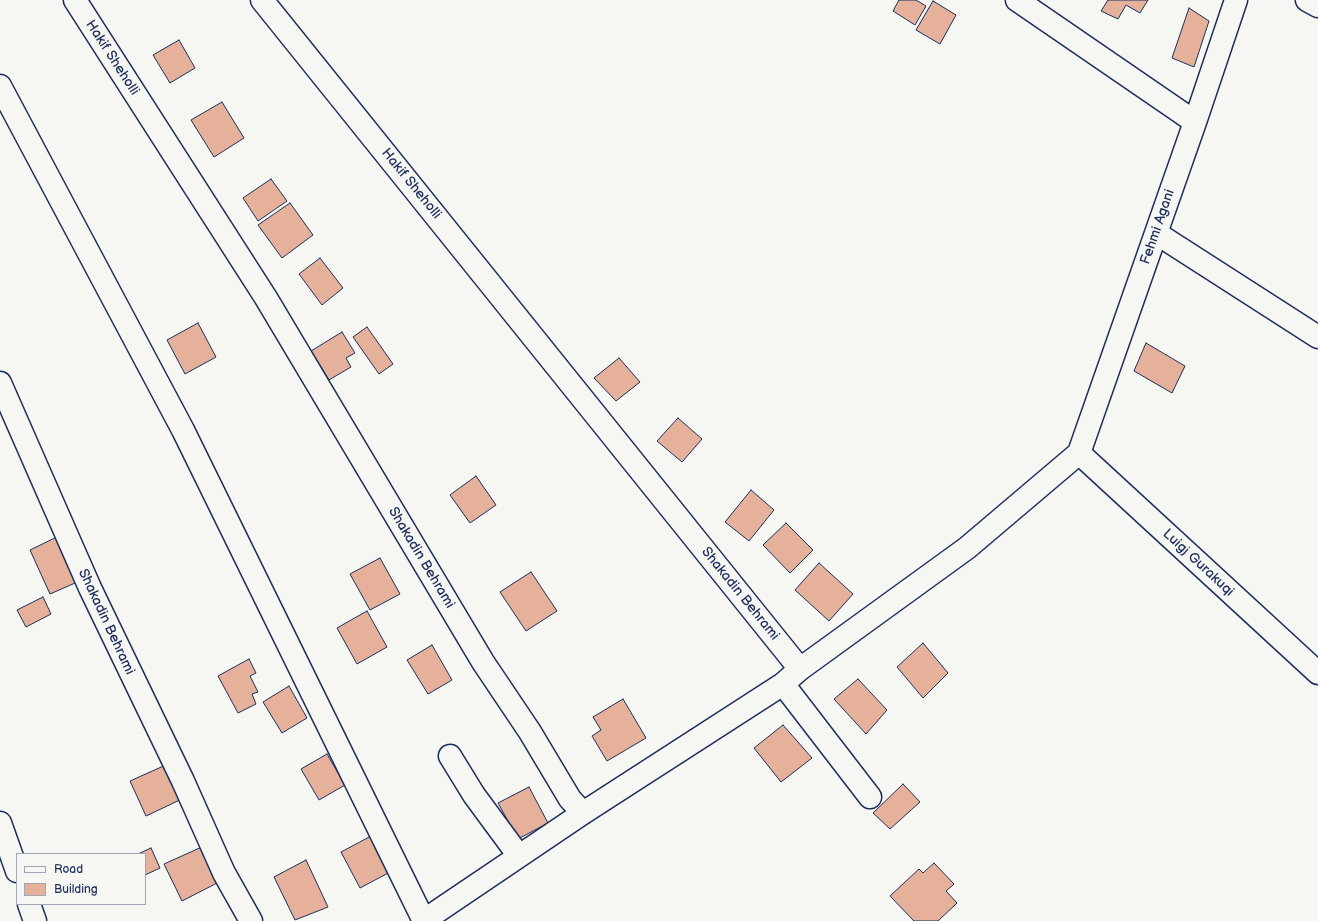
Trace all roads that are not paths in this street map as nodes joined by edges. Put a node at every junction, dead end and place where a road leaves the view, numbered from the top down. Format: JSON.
{"nodes":[{"id":1,"x":75,"y":0,"type":"edge"},
{"id":2,"x":262,"y":0,"type":"edge"},
{"id":3,"x":1017,"y":0,"type":"edge"},
{"id":4,"x":1236,"y":0,"type":"edge"},
{"id":5,"x":1307,"y":0,"type":"edge"},
{"id":6,"x":1318,"y":6,"type":"edge"},
{"id":7,"x":0,"y":86,"type":"edge"},
{"id":8,"x":1195,"y":122,"type":"junction"},
{"id":9,"x":1156,"y":233,"type":"junction"},
{"id":10,"x":266,"y":298,"type":"joint"},
{"id":11,"x":1318,"y":337,"type":"edge"},
{"id":12,"x":560,"y":368,"type":"joint"},
{"id":13,"x":0,"y":383,"type":"edge"},
{"id":14,"x":1079,"y":453,"type":"junction"},
{"id":15,"x":800,"y":669,"type":"junction"},
{"id":16,"x":1318,"y":673,"type":"edge"},
{"id":17,"x":783,"y":684,"type":"junction"},
{"id":18,"x":450,"y":756,"type":"dead end"},
{"id":19,"x":870,"y":798,"type":"dead end"},
{"id":20,"x":583,"y":813,"type":"junction"},
{"id":21,"x":0,"y":823,"type":"edge"},
{"id":22,"x":519,"y":856,"type":"junction"},
{"id":23,"x":16,"y":868,"type":"edge"},
{"id":24,"x":29,"y":905,"type":"edge"},
{"id":25,"x":35,"y":921,"type":"edge"},
{"id":26,"x":251,"y":921,"type":"edge"},
{"id":27,"x":423,"y":921,"type":"edge"}],
"edges":[{"from":1,"to":10,"type":"street","name":"Hakif Sheholli"},
{"from":2,"to":12,"type":"street","name":"Hakif Sheholli"},
{"from":3,"to":8,"type":"street"},
{"from":4,"to":8,"type":"street","name":"Fehmi Agani"},
{"from":5,"to":6,"type":"street"},
{"from":7,"to":27,"type":"street"},
{"from":8,"to":9,"type":"street","name":"Fehmi Agani"},
{"from":9,"to":11,"type":"street"},
{"from":9,"to":14,"type":"street","name":"Fehmi Agani"},
{"from":10,"to":20,"type":"street","name":"Shakadin Behrami"},
{"from":12,"to":15,"type":"street","name":"Shakadin Behrami"},
{"from":13,"to":26,"type":"street","name":"Shakadin Behrami"},
{"from":14,"to":15,"type":"street"},
{"from":14,"to":16,"type":"street","name":"Luigj Gurakuqi"},
{"from":15,"to":17,"type":"street"},
{"from":17,"to":19,"type":"street"},
{"from":17,"to":20,"type":"street"},
{"from":18,"to":22,"type":"street"},
{"from":20,"to":22,"type":"street"},
{"from":21,"to":23,"type":"street"},
{"from":22,"to":27,"type":"street"},
{"from":24,"to":25,"type":"street"}]}
